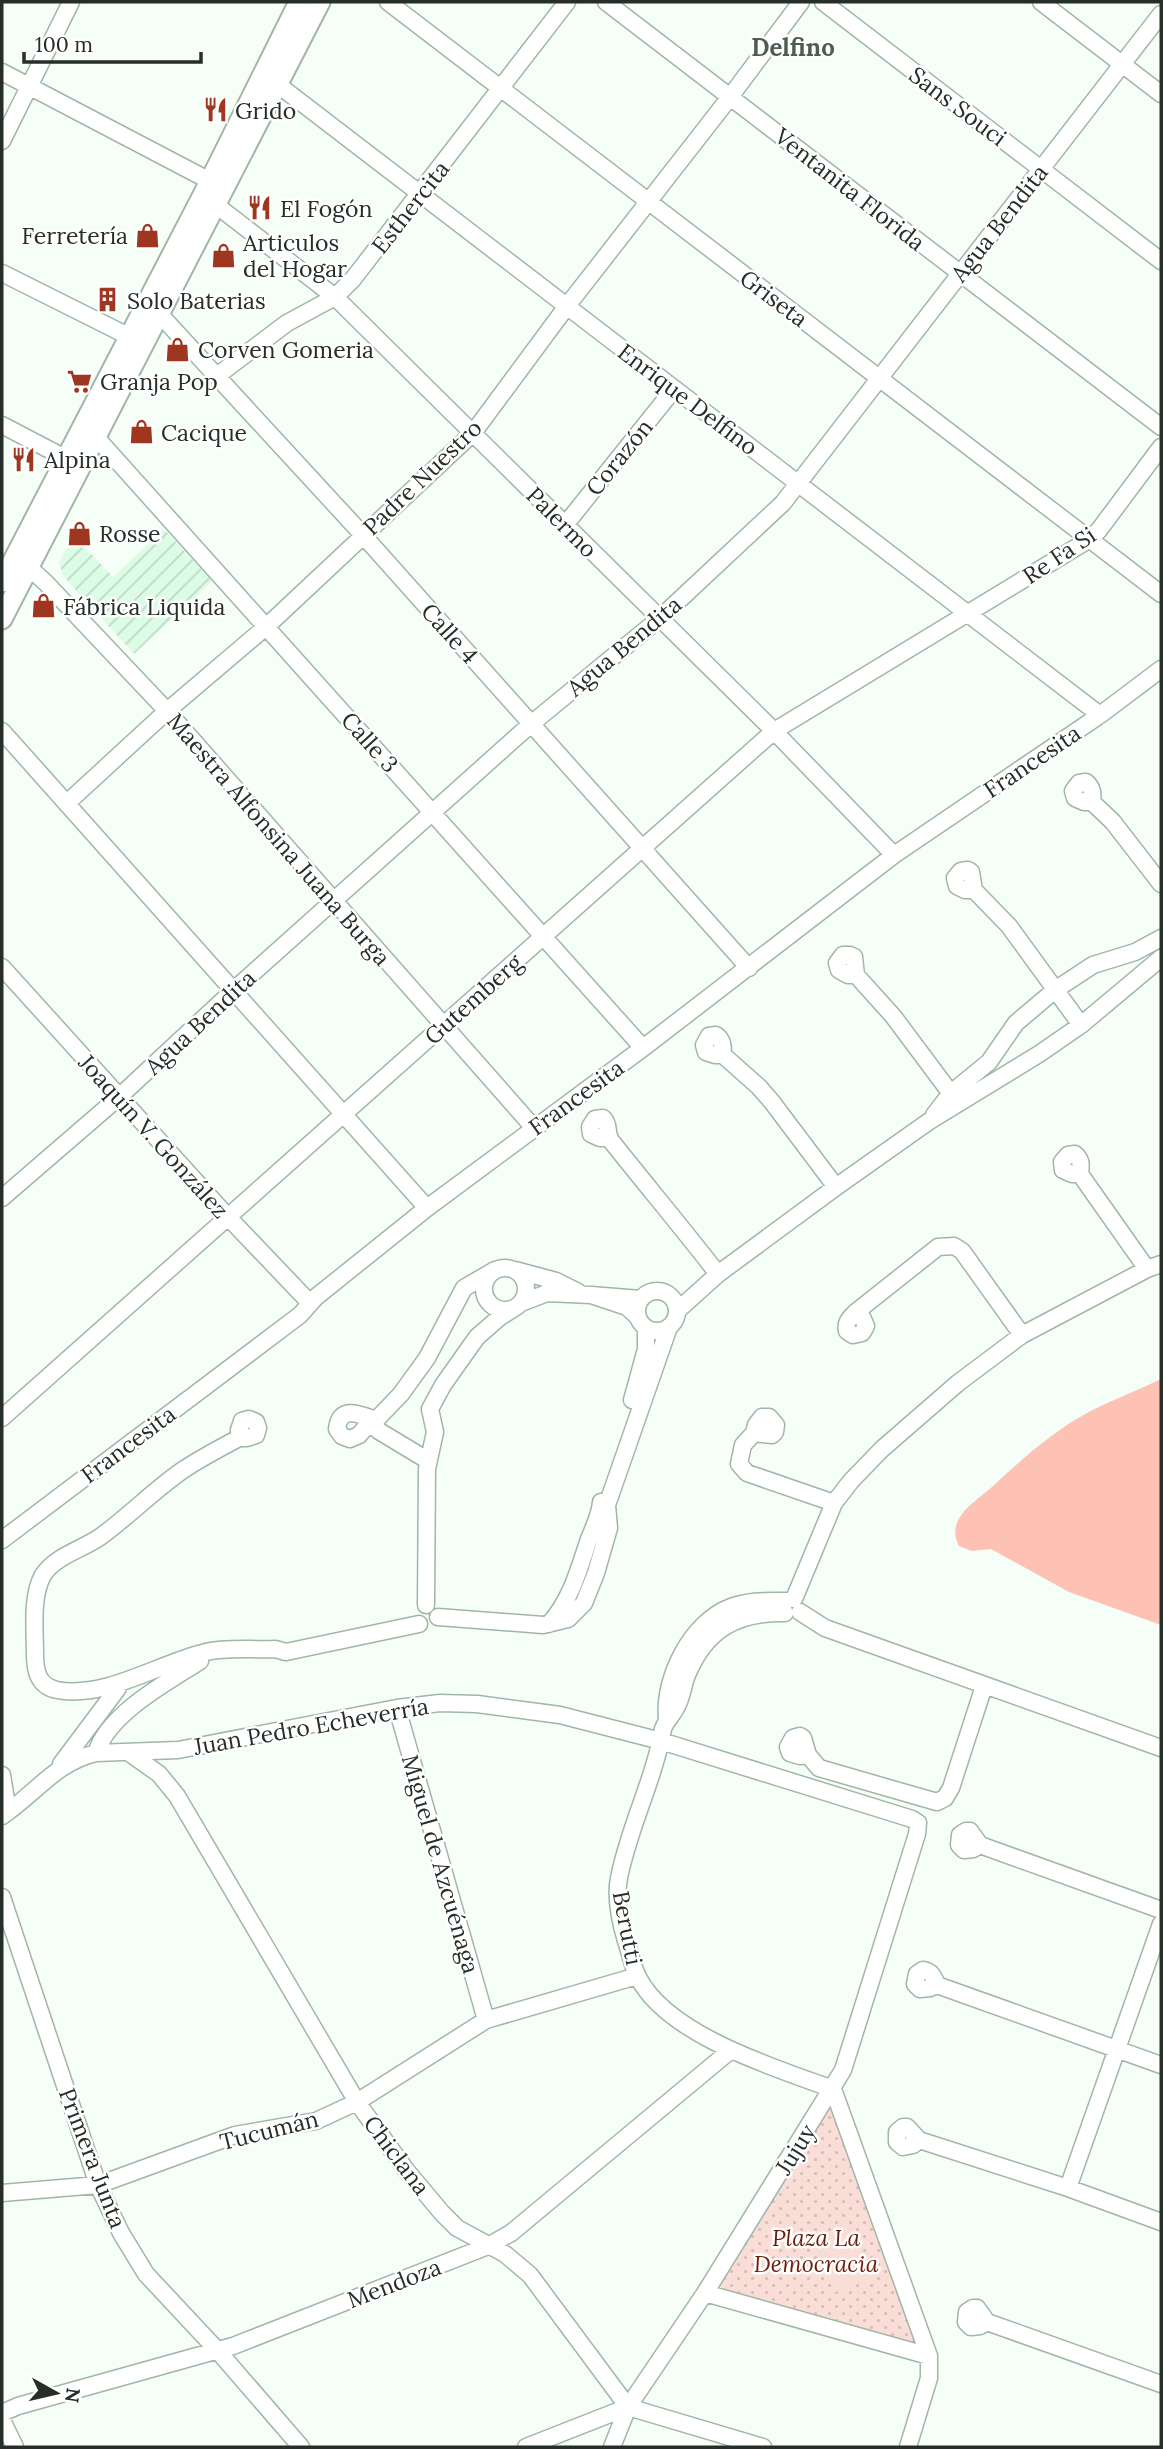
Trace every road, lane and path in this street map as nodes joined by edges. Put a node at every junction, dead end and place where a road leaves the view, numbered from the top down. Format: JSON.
{"nodes":[{"id":1,"x":71,"y":2,"type":"edge"},
{"id":2,"x":320,"y":2,"type":"edge"},
{"id":3,"x":388,"y":2,"type":"edge"},
{"id":4,"x":568,"y":2,"type":"edge"},
{"id":5,"x":606,"y":2,"type":"edge"},
{"id":6,"x":801,"y":2,"type":"edge"},
{"id":7,"x":823,"y":2,"type":"edge"},
{"id":8,"x":1041,"y":2,"type":"edge"},
{"id":9,"x":295,"y":3,"type":"edge"},
{"id":10,"x":1161,"y":14,"type":"edge"},
{"id":11,"x":1122,"y":64,"type":"junction"},
{"id":12,"x":2,"y":72,"type":"edge"},
{"id":13,"x":277,"y":83,"type":"junction"},
{"id":14,"x":30,"y":86,"type":"junction"},
{"id":15,"x":502,"y":89,"type":"junction"},
{"id":16,"x":1161,"y":94,"type":"edge"},
{"id":17,"x":730,"y":97,"type":"junction"},
{"id":18,"x":2,"y":141,"type":"edge"},
{"id":19,"x":1040,"y":169,"type":"junction"},
{"id":20,"x":210,"y":181,"type":"junction"},
{"id":21,"x":419,"y":194,"type":"junction"},
{"id":22,"x":648,"y":201,"type":"junction"},
{"id":23,"x":216,"y":205,"type":"junction"},
{"id":24,"x":1161,"y":261,"type":"edge"},
{"id":25,"x":2,"y":273,"type":"edge"},
{"id":26,"x":959,"y":274,"type":"junction"},
{"id":27,"x":335,"y":298,"type":"junction"},
{"id":28,"x":566,"y":306,"type":"junction"},
{"id":29,"x":154,"y":307,"type":"junction"},
{"id":30,"x":136,"y":340,"type":"junction"},
{"id":31,"x":218,"y":375,"type":"junction"},
{"id":32,"x":880,"y":379,"type":"junction"},
{"id":33,"x":674,"y":389,"type":"junction"},
{"id":34,"x":2,"y":425,"type":"edge"},
{"id":35,"x":1161,"y":427,"type":"edge"},
{"id":36,"x":473,"y":433,"type":"junction"},
{"id":37,"x":95,"y":436,"type":"junction"},
{"id":38,"x":1161,"y":447,"type":"edge"},
{"id":39,"x":67,"y":459,"type":"junction"},
{"id":40,"x":799,"y":484,"type":"junction"},
{"id":41,"x":565,"y":525,"type":"junction"},
{"id":42,"x":362,"y":534,"type":"junction"},
{"id":43,"x":1090,"y":540,"type":"junction"},
{"id":44,"x":22,"y":561,"type":"junction"},
{"id":45,"x":6,"y":583,"type":"edge"},
{"id":46,"x":1161,"y":594,"type":"edge"},
{"id":47,"x":967,"y":612,"type":"junction"},
{"id":48,"x":2,"y":619,"type":"edge"},
{"id":49,"x":659,"y":619,"type":"junction"},
{"id":50,"x":267,"y":626,"type":"junction"},
{"id":51,"x":1161,"y":669,"type":"edge"},
{"id":52,"x":167,"y":711,"type":"junction"},
{"id":53,"x":1100,"y":715,"type":"junction"},
{"id":54,"x":531,"y":724,"type":"junction"},
{"id":55,"x":2,"y":731,"type":"edge"},
{"id":56,"x":774,"y":731,"type":"junction"},
{"id":57,"x":1092,"y":802,"type":"dead end"},
{"id":58,"x":67,"y":803,"type":"junction"},
{"id":59,"x":433,"y":813,"type":"junction"},
{"id":60,"x":642,"y":846,"type":"junction"},
{"id":61,"x":894,"y":855,"type":"junction"},
{"id":62,"x":1161,"y":884,"type":"edge"},
{"id":63,"x":974,"y":890,"type":"dead end"},
{"id":64,"x":333,"y":901,"type":"junction"},
{"id":65,"x":542,"y":935,"type":"junction"},
{"id":66,"x":1161,"y":938,"type":"edge"},
{"id":67,"x":1161,"y":958,"type":"edge"},
{"id":68,"x":2,"y":967,"type":"edge"},
{"id":69,"x":749,"y":968,"type":"junction"},
{"id":70,"x":856,"y":975,"type":"dead end"},
{"id":71,"x":234,"y":990,"type":"junction"},
{"id":72,"x":1055,"y":990,"type":"junction"},
{"id":73,"x":1081,"y":1025,"type":"junction"},
{"id":74,"x":444,"y":1026,"type":"junction"},
{"id":75,"x":643,"y":1048,"type":"junction"},
{"id":76,"x":723,"y":1055,"type":"dead end"},
{"id":77,"x":119,"y":1097,"type":"junction"},
{"id":78,"x":955,"y":1098,"type":"junction"},
{"id":79,"x":344,"y":1114,"type":"junction"},
{"id":80,"x":534,"y":1128,"type":"junction"},
{"id":81,"x":608,"y":1138,"type":"dead end"},
{"id":82,"x":1080,"y":1174,"type":"dead end"},
{"id":83,"x":836,"y":1187,"type":"junction"},
{"id":84,"x":2,"y":1198,"type":"edge"},
{"id":85,"x":426,"y":1208,"type":"junction"},
{"id":86,"x":228,"y":1217,"type":"junction"},
{"id":87,"x":1154,"y":1266,"type":"edge"},
{"id":88,"x":515,"y":1269,"type":"junction"},
{"id":89,"x":495,"y":1270,"type":"junction"},
{"id":90,"x":718,"y":1274,"type":"junction"},
{"id":91,"x":658,"y":1291,"type":"junction"},
{"id":92,"x":586,"y":1294,"type":"junction"},
{"id":93,"x":641,"y":1299,"type":"junction"},
{"id":94,"x":310,"y":1303,"type":"junction"},
{"id":95,"x":519,"y":1305,"type":"junction"},
{"id":96,"x":677,"y":1311,"type":"junction"},
{"id":97,"x":856,"y":1312,"type":"dead end"},
{"id":98,"x":642,"y":1322,"type":"junction"},
{"id":99,"x":669,"y":1327,"type":"junction"},
{"id":100,"x":1022,"y":1335,"type":"junction"},
{"id":101,"x":2,"y":1418,"type":"edge"},
{"id":102,"x":754,"y":1433,"type":"dead end"},
{"id":103,"x":239,"y":1438,"type":"dead end"},
{"id":104,"x":428,"y":1460,"type":"junction"},
{"id":105,"x":834,"y":1503,"type":"junction"},
{"id":106,"x":603,"y":1510,"type":"junction"},
{"id":107,"x":2,"y":1540,"type":"edge"},
{"id":108,"x":791,"y":1606,"type":"junction"},
{"id":109,"x":420,"y":1615,"type":"junction"},
{"id":110,"x":214,"y":1651,"type":"junction"},
{"id":111,"x":124,"y":1682,"type":"junction"},
{"id":112,"x":984,"y":1686,"type":"junction"},
{"id":113,"x":142,"y":1701,"type":"junction"},
{"id":114,"x":397,"y":1708,"type":"junction"},
{"id":115,"x":661,"y":1741,"type":"junction"},
{"id":116,"x":1161,"y":1748,"type":"edge"},
{"id":117,"x":128,"y":1752,"type":"junction"},
{"id":118,"x":96,"y":1753,"type":"junction"},
{"id":119,"x":808,"y":1755,"type":"dead end"},
{"id":120,"x":58,"y":1769,"type":"junction"},
{"id":121,"x":2,"y":1775,"type":"edge"},
{"id":122,"x":5,"y":1814,"type":"edge"},
{"id":123,"x":918,"y":1823,"type":"joint"},
{"id":124,"x":980,"y":1845,"type":"dead end"},
{"id":125,"x":2,"y":1896,"type":"edge"},
{"id":126,"x":1161,"y":1910,"type":"edge"},
{"id":127,"x":1161,"y":1924,"type":"edge"},
{"id":128,"x":637,"y":1976,"type":"junction"},
{"id":129,"x":937,"y":1984,"type":"dead end"},
{"id":130,"x":486,"y":2020,"type":"junction"},
{"id":131,"x":1117,"y":2049,"type":"junction"},
{"id":132,"x":731,"y":2050,"type":"junction"},
{"id":133,"x":1161,"y":2065,"type":"edge"},
{"id":134,"x":833,"y":2089,"type":"junction"},
{"id":135,"x":357,"y":2102,"type":"junction"},
{"id":136,"x":919,"y":2140,"type":"dead end"},
{"id":137,"x":98,"y":2185,"type":"junction"},
{"id":138,"x":1068,"y":2188,"type":"junction"},
{"id":139,"x":2,"y":2193,"type":"edge"},
{"id":140,"x":1161,"y":2222,"type":"edge"},
{"id":141,"x":488,"y":2246,"type":"junction"},
{"id":142,"x":705,"y":2293,"type":"junction"},
{"id":143,"x":987,"y":2322,"type":"dead end"},
{"id":144,"x":218,"y":2351,"type":"junction"},
{"id":145,"x":929,"y":2356,"type":"junction"},
{"id":146,"x":1161,"y":2384,"type":"edge"},
{"id":147,"x":628,"y":2407,"type":"junction"},
{"id":148,"x":2,"y":2413,"type":"edge"},
{"id":149,"x":2,"y":2420,"type":"edge"},
{"id":150,"x":15,"y":2447,"type":"edge"},
{"id":151,"x":301,"y":2447,"type":"edge"},
{"id":152,"x":526,"y":2447,"type":"edge"},
{"id":153,"x":612,"y":2447,"type":"edge"},
{"id":154,"x":763,"y":2447,"type":"edge"},
{"id":155,"x":908,"y":2447,"type":"edge"}],
"edges":[{"from":1,"to":14,"type":"street"},
{"from":2,"to":13,"type":"main road"},
{"from":3,"to":15,"type":"street","name":"Griseta"},
{"from":4,"to":15,"type":"street","name":"Esthercita"},
{"from":5,"to":17,"type":"street","name":"Ventanita Florida"},
{"from":6,"to":17,"type":"street","name":"Padre Nuestro"},
{"from":7,"to":19,"type":"street","name":"Sans Souci"},
{"from":8,"to":11,"type":"street"},
{"from":9,"to":20,"type":"main road"},
{"from":10,"to":11,"type":"street","name":"Agua Bendita"},
{"from":11,"to":16,"type":"street"},
{"from":11,"to":19,"type":"street","name":"Agua Bendita"},
{"from":12,"to":14,"type":"street"},
{"from":13,"to":21,"type":"street","name":"Enrique Delfino"},
{"from":13,"to":23,"type":"main road"},
{"from":14,"to":18,"type":"street"},
{"from":14,"to":20,"type":"street"},
{"from":15,"to":21,"type":"street","name":"Esthercita"},
{"from":15,"to":22,"type":"street","name":"Griseta"},
{"from":17,"to":22,"type":"street","name":"Padre Nuestro"},
{"from":17,"to":26,"type":"street","name":"Ventanita Florida"},
{"from":19,"to":24,"type":"street","name":"Sans Souci"},
{"from":19,"to":26,"type":"street","name":"Agua Bendita"},
{"from":20,"to":23,"type":"street"},
{"from":20,"to":29,"type":"main road"},
{"from":21,"to":27,"type":"street","name":"Esthercita"},
{"from":21,"to":28,"type":"street","name":"Enrique Delfino"},
{"from":22,"to":28,"type":"street","name":"Padre Nuestro"},
{"from":22,"to":32,"type":"street","name":"Griseta"},
{"from":23,"to":27,"type":"street","name":"Palermo"},
{"from":23,"to":29,"type":"main road"},
{"from":25,"to":30,"type":"street"},
{"from":26,"to":32,"type":"street","name":"Agua Bendita"},
{"from":26,"to":35,"type":"street","name":"Ventanita Florida"},
{"from":27,"to":31,"type":"street","name":"Esthercita"},
{"from":27,"to":36,"type":"street","name":"Palermo"},
{"from":28,"to":33,"type":"street","name":"Enrique Delfino"},
{"from":28,"to":36,"type":"street","name":"Padre Nuestro"},
{"from":29,"to":30,"type":"main road"},
{"from":29,"to":31,"type":"street","name":"Calle 4"},
{"from":30,"to":37,"type":"main road"},
{"from":30,"to":39,"type":"main road"},
{"from":31,"to":42,"type":"street","name":"Calle 4"},
{"from":32,"to":40,"type":"street","name":"Agua Bendita"},
{"from":32,"to":43,"type":"street","name":"Griseta"},
{"from":33,"to":40,"type":"street","name":"Enrique Delfino"},
{"from":33,"to":41,"type":"street","name":"Corazón"},
{"from":34,"to":39,"type":"street"},
{"from":36,"to":41,"type":"street","name":"Palermo"},
{"from":36,"to":42,"type":"street","name":"Padre Nuestro"},
{"from":37,"to":44,"type":"main road"},
{"from":37,"to":50,"type":"street","name":"Calle 3"},
{"from":38,"to":43,"type":"street","name":"Re Fa Si"},
{"from":39,"to":44,"type":"main road"},
{"from":40,"to":47,"type":"street","name":"Enrique Delfino"},
{"from":40,"to":49,"type":"street","name":"Agua Bendita"},
{"from":41,"to":49,"type":"street","name":"Palermo"},
{"from":42,"to":50,"type":"street","name":"Padre Nuestro"},
{"from":42,"to":54,"type":"street","name":"Calle 4"},
{"from":43,"to":46,"type":"street","name":"Griseta"},
{"from":43,"to":47,"type":"street","name":"Re Fa Si"},
{"from":44,"to":45,"type":"main road"},
{"from":44,"to":52,"type":"street","name":"Maestra Alfonsina Juana Burga"},
{"from":45,"to":48,"type":"main road"},
{"from":47,"to":53,"type":"street","name":"Enrique Delfino"},
{"from":47,"to":56,"type":"street","name":"Gutemberg"},
{"from":49,"to":54,"type":"street","name":"Agua Bendita"},
{"from":49,"to":56,"type":"street","name":"Palermo"},
{"from":50,"to":52,"type":"street","name":"Padre Nuestro"},
{"from":50,"to":59,"type":"street","name":"Calle 3"},
{"from":51,"to":53,"type":"street","name":"Francesita"},
{"from":52,"to":58,"type":"street","name":"Padre Nuestro"},
{"from":52,"to":64,"type":"street","name":"Maestra Alfonsina Juana Burga"},
{"from":53,"to":61,"type":"street","name":"Francesita"},
{"from":54,"to":59,"type":"street","name":"Agua Bendita"},
{"from":54,"to":60,"type":"street","name":"Calle 4"},
{"from":55,"to":58,"type":"street"},
{"from":56,"to":60,"type":"street","name":"Gutemberg"},
{"from":56,"to":61,"type":"street","name":"Palermo"},
{"from":57,"to":62,"type":"street"},
{"from":58,"to":71,"type":"street"},
{"from":59,"to":64,"type":"street","name":"Agua Bendita"},
{"from":59,"to":65,"type":"street","name":"Calle 3"},
{"from":60,"to":65,"type":"street","name":"Gutemberg"},
{"from":60,"to":69,"type":"street","name":"Calle 4"},
{"from":61,"to":69,"type":"street","name":"Francesita"},
{"from":63,"to":72,"type":"street"},
{"from":64,"to":71,"type":"street","name":"Agua Bendita"},
{"from":64,"to":74,"type":"street","name":"Maestra Alfonsina Juana Burga"},
{"from":65,"to":74,"type":"street","name":"Gutemberg"},
{"from":65,"to":75,"type":"street","name":"Calle 3"},
{"from":66,"to":72,"type":"street"},
{"from":67,"to":73,"type":"street"},
{"from":68,"to":77,"type":"street","name":"Joaquín V. González"},
{"from":69,"to":75,"type":"street","name":"Francesita"},
{"from":70,"to":78,"type":"street"},
{"from":71,"to":77,"type":"street","name":"Agua Bendita"},
{"from":71,"to":79,"type":"street"},
{"from":72,"to":73,"type":"street"},
{"from":72,"to":78,"type":"street"},
{"from":73,"to":78,"type":"street"},
{"from":74,"to":79,"type":"street","name":"Gutemberg"},
{"from":74,"to":80,"type":"street","name":"Maestra Alfonsina Juana Burga"},
{"from":75,"to":80,"type":"street","name":"Francesita"},
{"from":76,"to":83,"type":"street"},
{"from":77,"to":84,"type":"street","name":"Agua Bendita"},
{"from":77,"to":86,"type":"street","name":"Joaquín V. González"},
{"from":78,"to":83,"type":"street"},
{"from":79,"to":85,"type":"street"},
{"from":79,"to":86,"type":"street","name":"Gutemberg"},
{"from":80,"to":85,"type":"street","name":"Francesita"},
{"from":81,"to":90,"type":"street"},
{"from":82,"to":87,"type":"street"},
{"from":83,"to":90,"type":"street"},
{"from":85,"to":94,"type":"street","name":"Francesita"},
{"from":86,"to":94,"type":"street","name":"Joaquín V. González"},
{"from":86,"to":101,"type":"street","name":"Gutemberg"},
{"from":87,"to":100,"type":"street"},
{"from":88,"to":89,"type":"street"},
{"from":88,"to":92,"type":"street"},
{"from":88,"to":95,"type":"street"},
{"from":89,"to":95,"type":"street"},
{"from":89,"to":104,"type":"street"},
{"from":90,"to":91,"type":"street"},
{"from":90,"to":96,"type":"street"},
{"from":91,"to":93,"type":"street"},
{"from":91,"to":96,"type":"street"},
{"from":92,"to":93,"type":"street"},
{"from":92,"to":95,"type":"street"},
{"from":92,"to":98,"type":"street"},
{"from":93,"to":98,"type":"street"},
{"from":94,"to":107,"type":"street","name":"Francesita"},
{"from":95,"to":104,"type":"street"},
{"from":96,"to":99,"type":"street"},
{"from":97,"to":100,"type":"street"},
{"from":98,"to":99,"type":"street"},
{"from":98,"to":106,"type":"street"},
{"from":99,"to":106,"type":"street"},
{"from":100,"to":105,"type":"street"},
{"from":102,"to":105,"type":"street"},
{"from":103,"to":111,"type":"street"},
{"from":104,"to":109,"type":"street"},
{"from":105,"to":108,"type":"street"},
{"from":106,"to":109,"type":"street"},
{"from":108,"to":112,"type":"street"},
{"from":108,"to":115,"type":"street","name":"Berutti"},
{"from":109,"to":110,"type":"street"},
{"from":110,"to":111,"type":"street"},
{"from":110,"to":113,"type":"street"},
{"from":111,"to":113,"type":"street"},
{"from":111,"to":113,"type":"street"},
{"from":111,"to":120,"type":"street"},
{"from":112,"to":116,"type":"street"},
{"from":112,"to":119,"type":"street"},
{"from":113,"to":118,"type":"street"},
{"from":114,"to":115,"type":"street","name":"Juan Pedro Echeverría"},
{"from":114,"to":117,"type":"street","name":"Juan Pedro Echeverría"},
{"from":114,"to":130,"type":"street","name":"Miguel de Azcuénaga"},
{"from":115,"to":123,"type":"street","name":"Juan Pedro Echeverría"},
{"from":115,"to":128,"type":"street","name":"Berutti"},
{"from":117,"to":118,"type":"street","name":"Juan Pedro Echeverría"},
{"from":117,"to":135,"type":"street","name":"Chiclana"},
{"from":118,"to":120,"type":"street","name":"Juan Pedro Echeverría"},
{"from":120,"to":122,"type":"street","name":"Juan Pedro Echeverría"},
{"from":121,"to":122,"type":"street"},
{"from":123,"to":134,"type":"street","name":"Jujuy"},
{"from":124,"to":126,"type":"street"},
{"from":125,"to":137,"type":"street","name":"Primera Junta"},
{"from":127,"to":131,"type":"street"},
{"from":128,"to":130,"type":"street","name":"Tucumán"},
{"from":128,"to":132,"type":"street","name":"Berutti"},
{"from":129,"to":131,"type":"street"},
{"from":130,"to":135,"type":"street","name":"Tucumán"},
{"from":131,"to":133,"type":"street"},
{"from":131,"to":138,"type":"street"},
{"from":132,"to":134,"type":"street","name":"Berutti"},
{"from":132,"to":141,"type":"street","name":"Mendoza"},
{"from":134,"to":142,"type":"street","name":"Jujuy"},
{"from":134,"to":145,"type":"street"},
{"from":135,"to":137,"type":"street","name":"Tucumán"},
{"from":135,"to":141,"type":"street","name":"Chiclana"},
{"from":136,"to":138,"type":"street"},
{"from":137,"to":139,"type":"street","name":"Tucumán"},
{"from":137,"to":144,"type":"street","name":"Primera Junta"},
{"from":138,"to":140,"type":"street"},
{"from":141,"to":144,"type":"street","name":"Mendoza"},
{"from":141,"to":147,"type":"street","name":"Chiclana"},
{"from":142,"to":145,"type":"street"},
{"from":142,"to":147,"type":"street","name":"Jujuy"},
{"from":143,"to":146,"type":"street"},
{"from":144,"to":148,"type":"street","name":"Mendoza"},
{"from":144,"to":151,"type":"street","name":"Primera Junta"},
{"from":145,"to":155,"type":"street"},
{"from":147,"to":152,"type":"street"},
{"from":147,"to":153,"type":"street","name":"Jujuy"},
{"from":147,"to":154,"type":"street"},
{"from":149,"to":150,"type":"street"}]}
